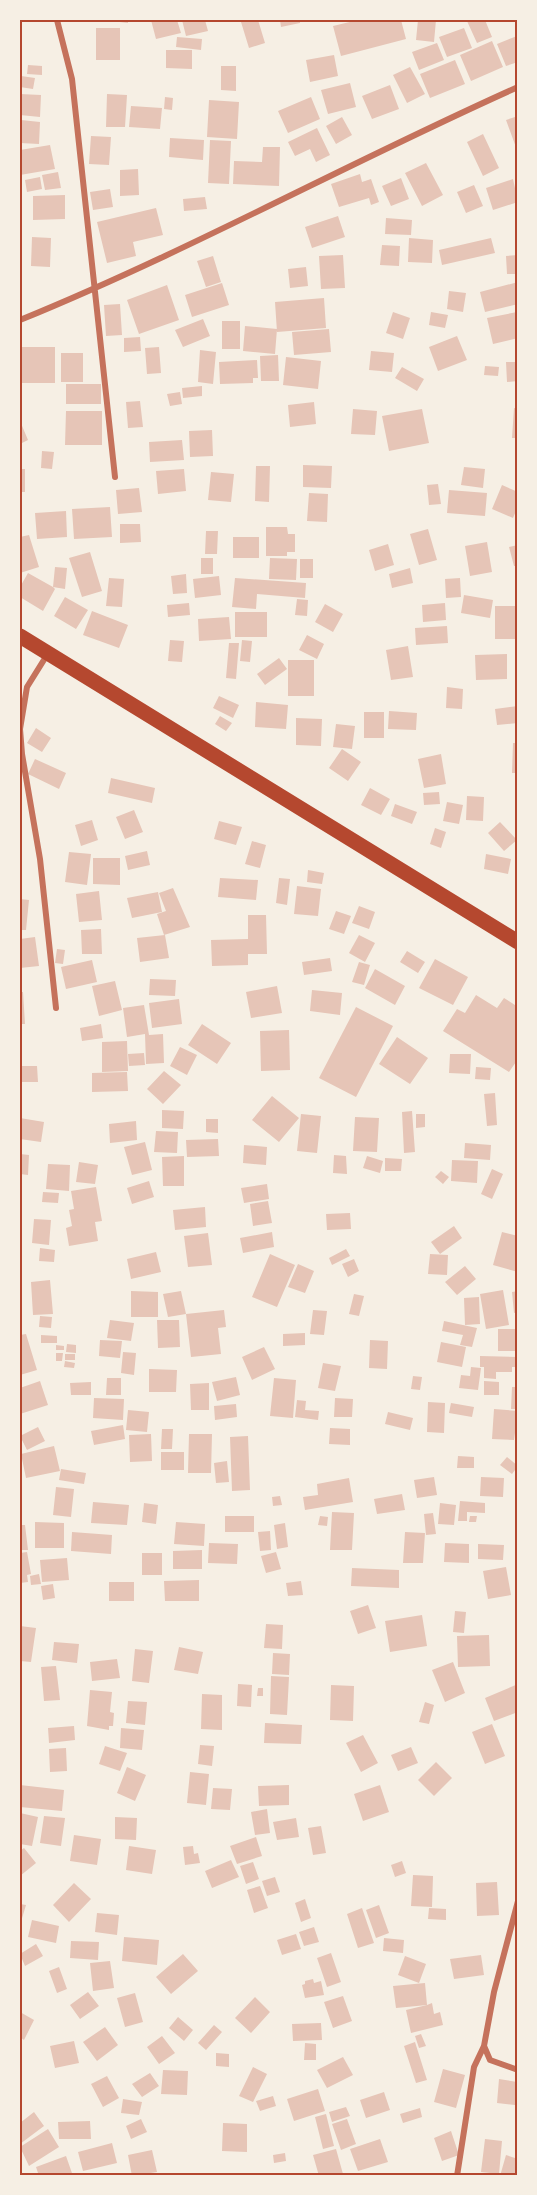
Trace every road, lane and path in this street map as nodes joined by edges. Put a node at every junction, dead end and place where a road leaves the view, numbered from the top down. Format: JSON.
{"nodes":[{"id":1,"x":57,"y":20,"type":"edge"},
{"id":2,"x":518,"y":87,"type":"edge"},
{"id":3,"x":93,"y":290,"type":"junction"},
{"id":4,"x":20,"y":320,"type":"edge"},
{"id":5,"x":115,"y":477,"type":"dead end"},
{"id":6,"x":20,"y":636,"type":"edge"},
{"id":7,"x":48,"y":652,"type":"junction"},
{"id":8,"x":518,"y":942,"type":"edge"},
{"id":9,"x":56,"y":1008,"type":"dead end"},
{"id":10,"x":518,"y":1901,"type":"edge"},
{"id":11,"x":484,"y":2046,"type":"junction"},
{"id":12,"x":518,"y":2070,"type":"edge"},
{"id":13,"x":457,"y":2175,"type":"edge"}],
"edges":[{"from":1,"to":3,"type":"street"},
{"from":2,"to":3,"type":"street"},
{"from":3,"to":4,"type":"street"},
{"from":3,"to":5,"type":"street"},
{"from":6,"to":7,"type":"main road"},
{"from":7,"to":8,"type":"main road"},
{"from":7,"to":9,"type":"street"},
{"from":10,"to":11,"type":"street"},
{"from":11,"to":12,"type":"street"},
{"from":11,"to":13,"type":"street"}]}
